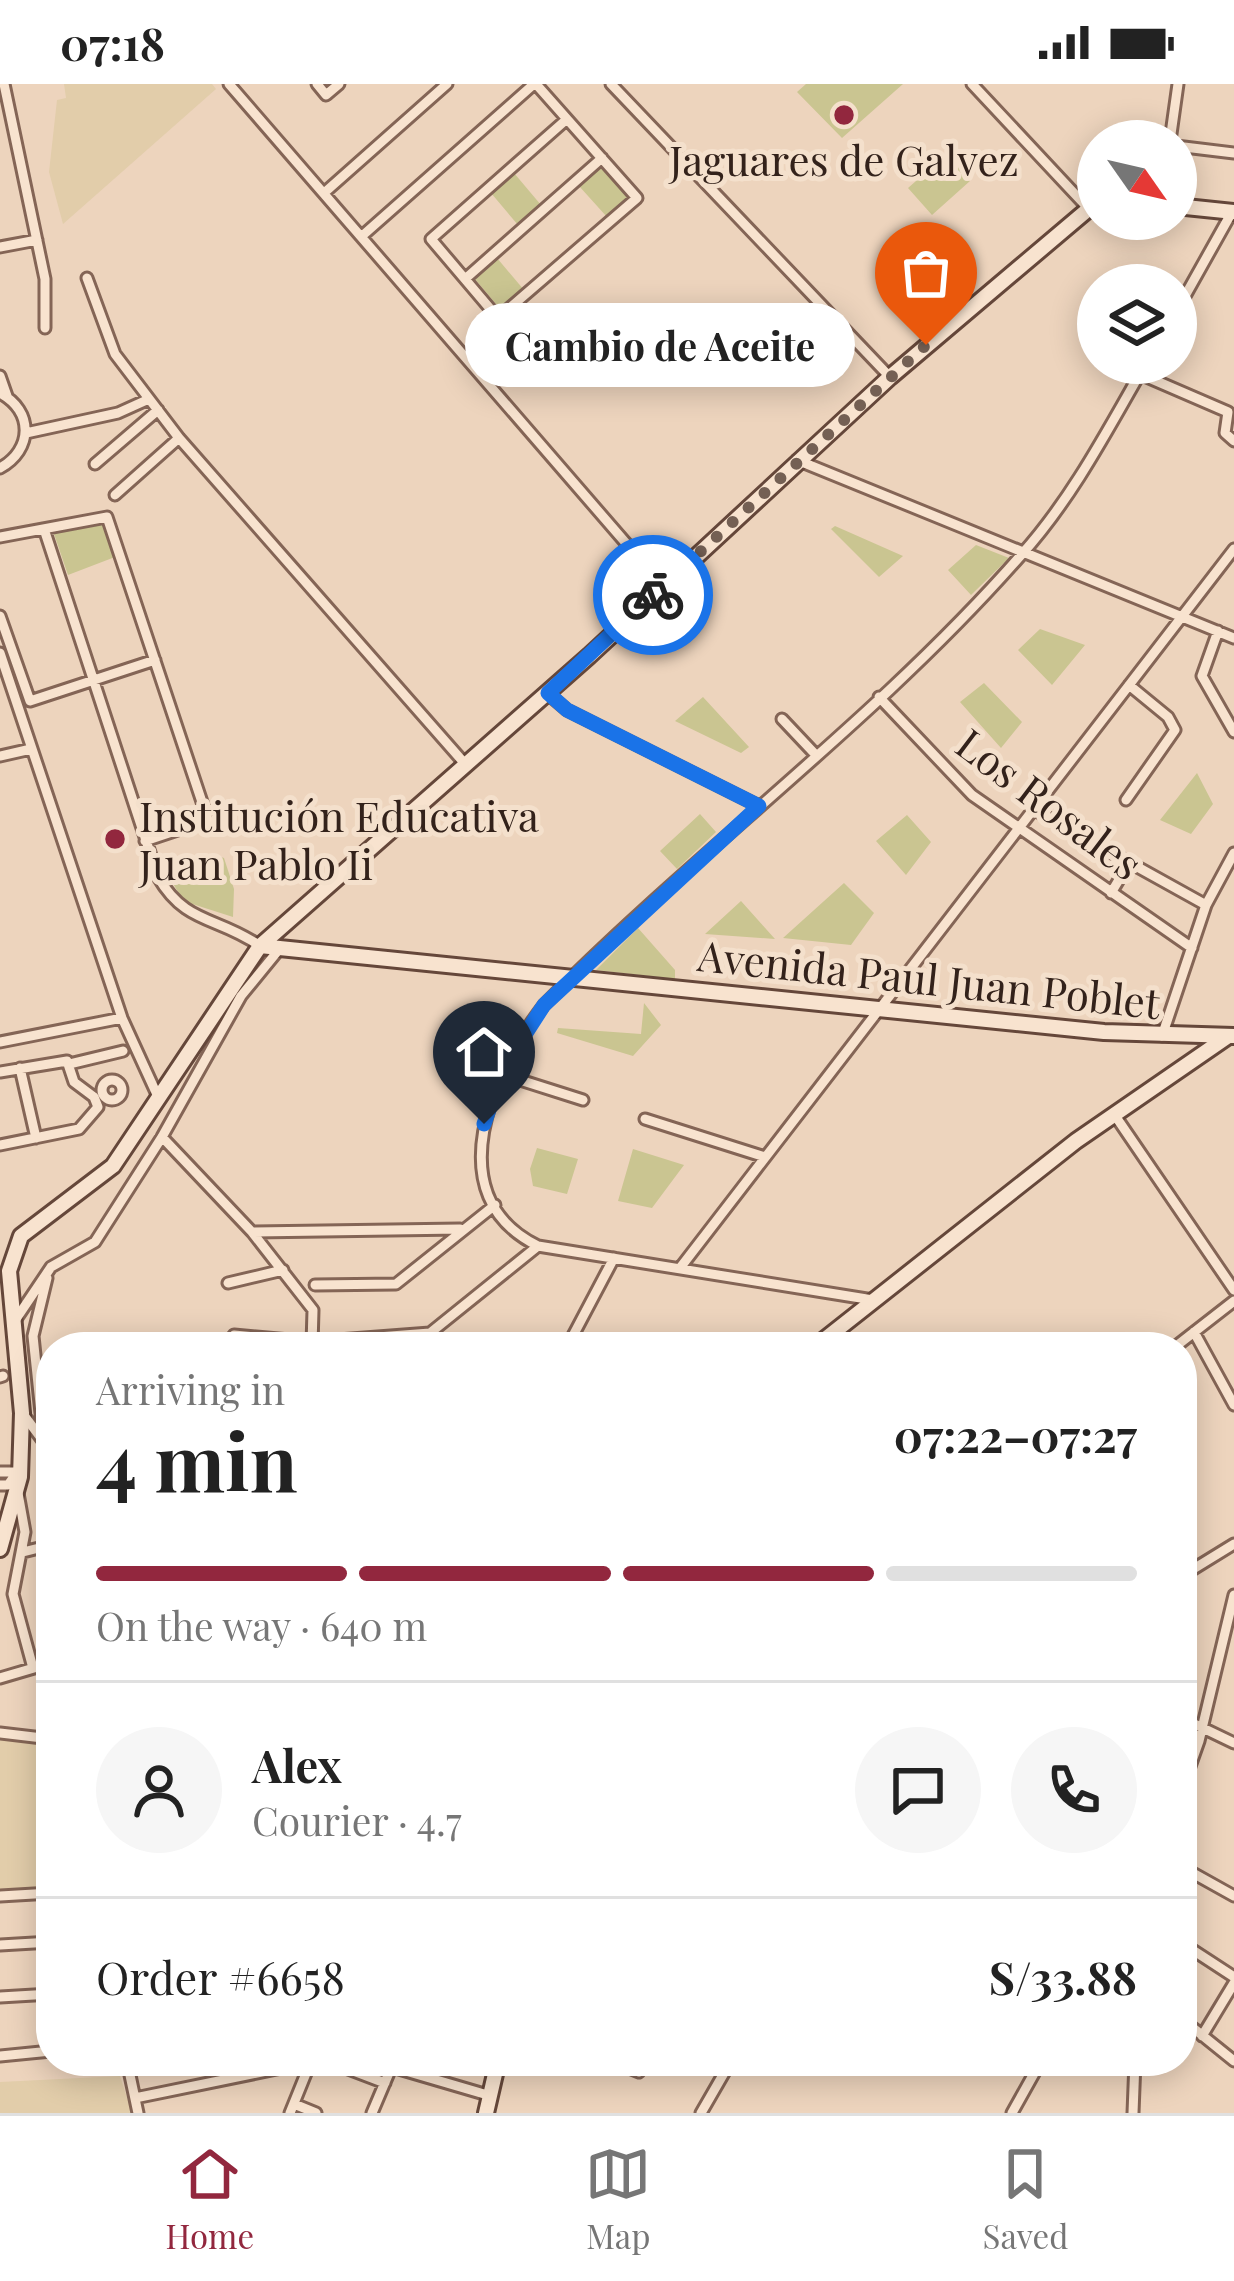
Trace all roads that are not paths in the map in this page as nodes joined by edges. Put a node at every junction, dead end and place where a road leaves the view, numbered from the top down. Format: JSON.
{"nodes":[{"id":1,"x":4,"y":84,"type":"edge"},
{"id":2,"x":229,"y":84,"type":"edge"},
{"id":3,"x":317,"y":84,"type":"edge"},
{"id":4,"x":339,"y":84,"type":"edge"},
{"id":5,"x":447,"y":84,"type":"edge"},
{"id":6,"x":535,"y":84,"type":"edge"},
{"id":7,"x":611,"y":84,"type":"edge"},
{"id":8,"x":972,"y":84,"type":"edge"},
{"id":9,"x":1178,"y":84,"type":"edge"},
{"id":10,"x":567,"y":119,"type":"junction"},
{"id":11,"x":1175,"y":120,"type":"edge"},
{"id":12,"x":1197,"y":148,"type":"edge"},
{"id":13,"x":1234,"y":153,"type":"edge"},
{"id":14,"x":602,"y":158,"type":"junction"},
{"id":15,"x":1077,"y":189,"type":"edge"},
{"id":16,"x":324,"y":193,"type":"junction"},
{"id":17,"x":1197,"y":208,"type":"edge"},
{"id":18,"x":1233,"y":212,"type":"edge"},
{"id":19,"x":1077,"y":217,"type":"edge"},
{"id":20,"x":362,"y":236,"type":"junction"},
{"id":21,"x":37,"y":240,"type":"junction"},
{"id":22,"x":0,"y":247,"type":"edge"},
{"id":23,"x":1197,"y":275,"type":"edge"},
{"id":24,"x":87,"y":278,"type":"dead end"},
{"id":25,"x":465,"y":279,"type":"junction"},
{"id":26,"x":45,"y":328,"type":"dead end"},
{"id":27,"x":0,"y":376,"type":"edge"},
{"id":28,"x":890,"y":377,"type":"junction"},
{"id":29,"x":1134,"y":384,"type":"edge"},
{"id":30,"x":1163,"y":384,"type":"edge"},
{"id":31,"x":4,"y":394,"type":"edge"},
{"id":32,"x":149,"y":399,"type":"junction"},
{"id":33,"x":158,"y":410,"type":"junction"},
{"id":34,"x":26,"y":433,"type":"junction"},
{"id":35,"x":179,"y":438,"type":"junction"},
{"id":36,"x":1234,"y":441,"type":"edge"},
{"id":37,"x":797,"y":460,"type":"junction"},
{"id":38,"x":95,"y":464,"type":"dead end"},
{"id":39,"x":0,"y":468,"type":"edge"},
{"id":40,"x":115,"y":495,"type":"dead end"},
{"id":41,"x":44,"y":530,"type":"junction"},
{"id":42,"x":0,"y":537,"type":"edge"},
{"id":43,"x":1234,"y":549,"type":"edge"},
{"id":44,"x":1022,"y":554,"type":"junction"},
{"id":45,"x":663,"y":586,"type":"junction"},
{"id":46,"x":0,"y":616,"type":"edge"},
{"id":47,"x":1182,"y":616,"type":"junction"},
{"id":48,"x":1218,"y":631,"type":"junction"},
{"id":49,"x":1234,"y":638,"type":"edge"},
{"id":50,"x":0,"y":656,"type":"edge"},
{"id":51,"x":155,"y":660,"type":"junction"},
{"id":52,"x":93,"y":682,"type":"junction"},
{"id":53,"x":1130,"y":686,"type":"junction"},
{"id":54,"x":548,"y":693,"type":"junction"},
{"id":55,"x":878,"y":697,"type":"junction"},
{"id":56,"x":16,"y":700,"type":"junction"},
{"id":57,"x":0,"y":704,"type":"edge"},
{"id":58,"x":782,"y":719,"type":"dead end"},
{"id":59,"x":1234,"y":731,"type":"edge"},
{"id":60,"x":31,"y":749,"type":"junction"},
{"id":61,"x":815,"y":754,"type":"junction"},
{"id":62,"x":0,"y":757,"type":"edge"},
{"id":63,"x":466,"y":765,"type":"junction"},
{"id":64,"x":1126,"y":800,"type":"dead end"},
{"id":65,"x":759,"y":806,"type":"junction"},
{"id":66,"x":1033,"y":809,"type":"junction"},
{"id":67,"x":1018,"y":829,"type":"junction"},
{"id":68,"x":145,"y":842,"type":"junction"},
{"id":69,"x":1234,"y":853,"type":"edge"},
{"id":70,"x":1129,"y":862,"type":"junction"},
{"id":71,"x":1111,"y":893,"type":"junction"},
{"id":72,"x":1205,"y":905,"type":"junction"},
{"id":73,"x":260,"y":946,"type":"junction"},
{"id":74,"x":1192,"y":948,"type":"junction"},
{"id":75,"x":277,"y":952,"type":"junction"},
{"id":76,"x":568,"y":981,"type":"junction"},
{"id":77,"x":881,"y":1005,"type":"junction"},
{"id":78,"x":122,"y":1018,"type":"junction"},
{"id":79,"x":1232,"y":1035,"type":"edge"},
{"id":80,"x":1162,"y":1036,"type":"junction"},
{"id":81,"x":1193,"y":1036,"type":"junction"},
{"id":82,"x":0,"y":1042,"type":"edge"},
{"id":83,"x":123,"y":1051,"type":"dead end"},
{"id":84,"x":1197,"y":1057,"type":"junction"},
{"id":85,"x":69,"y":1064,"type":"junction"},
{"id":86,"x":20,"y":1068,"type":"junction"},
{"id":87,"x":0,"y":1072,"type":"edge"},
{"id":88,"x":146,"y":1075,"type":"junction"},
{"id":89,"x":501,"y":1075,"type":"junction"},
{"id":90,"x":185,"y":1079,"type":"junction"},
{"id":91,"x":100,"y":1097,"type":"junction"},
{"id":92,"x":159,"y":1099,"type":"junction"},
{"id":93,"x":583,"y":1100,"type":"dead end"},
{"id":94,"x":1114,"y":1114,"type":"junction"},
{"id":95,"x":645,"y":1119,"type":"dead end"},
{"id":96,"x":162,"y":1137,"type":"junction"},
{"id":97,"x":36,"y":1138,"type":"junction"},
{"id":98,"x":0,"y":1145,"type":"edge"},
{"id":99,"x":765,"y":1157,"type":"junction"},
{"id":100,"x":495,"y":1205,"type":"junction"},
{"id":101,"x":460,"y":1229,"type":"junction"},
{"id":102,"x":252,"y":1232,"type":"junction"},
{"id":103,"x":538,"y":1246,"type":"junction"},
{"id":104,"x":614,"y":1258,"type":"junction"},
{"id":105,"x":51,"y":1267,"type":"junction"},
{"id":106,"x":680,"y":1268,"type":"junction"},
{"id":107,"x":283,"y":1270,"type":"junction"},
{"id":108,"x":228,"y":1283,"type":"dead end"},
{"id":109,"x":315,"y":1285,"type":"dead end"},
{"id":110,"x":1234,"y":1290,"type":"edge"},
{"id":111,"x":873,"y":1300,"type":"junction"},
{"id":112,"x":1234,"y":1301,"type":"edge"},
{"id":113,"x":14,"y":1322,"type":"junction"},
{"id":114,"x":37,"y":1332,"type":"edge"},
{"id":115,"x":312,"y":1332,"type":"edge"},
{"id":116,"x":431,"y":1332,"type":"edge"},
{"id":117,"x":575,"y":1332,"type":"edge"},
{"id":118,"x":834,"y":1332,"type":"edge"},
{"id":119,"x":1194,"y":1332,"type":"edge"},
{"id":120,"x":1197,"y":1337,"type":"edge"},
{"id":121,"x":15,"y":1339,"type":"junction"},
{"id":122,"x":36,"y":1360,"type":"edge"},
{"id":123,"x":1234,"y":1405,"type":"edge"},
{"id":124,"x":22,"y":1413,"type":"junction"},
{"id":125,"x":36,"y":1429,"type":"edge"},
{"id":126,"x":0,"y":1472,"type":"edge"},
{"id":127,"x":19,"y":1472,"type":"junction"},
{"id":128,"x":0,"y":1485,"type":"edge"},
{"id":129,"x":17,"y":1491,"type":"junction"},
{"id":130,"x":1234,"y":1544,"type":"edge"},
{"id":131,"x":0,"y":1549,"type":"edge"},
{"id":132,"x":36,"y":1549,"type":"edge"},
{"id":133,"x":23,"y":1552,"type":"junction"},
{"id":134,"x":1197,"y":1567,"type":"edge"},
{"id":135,"x":1234,"y":1595,"type":"edge"},
{"id":136,"x":36,"y":1667,"type":"edge"},
{"id":137,"x":33,"y":1668,"type":"junction"},
{"id":138,"x":0,"y":1678,"type":"edge"},
{"id":139,"x":1197,"y":1727,"type":"edge"},
{"id":140,"x":1202,"y":1730,"type":"junction"},
{"id":141,"x":0,"y":1733,"type":"edge"},
{"id":142,"x":36,"y":1737,"type":"edge"},
{"id":143,"x":1234,"y":1743,"type":"edge"},
{"id":144,"x":1197,"y":1745,"type":"edge"},
{"id":145,"x":1197,"y":1875,"type":"edge"},
{"id":146,"x":36,"y":1894,"type":"edge"},
{"id":147,"x":0,"y":1896,"type":"edge"},
{"id":148,"x":1234,"y":1896,"type":"edge"},
{"id":149,"x":36,"y":1943,"type":"edge"},
{"id":150,"x":0,"y":1946,"type":"edge"},
{"id":151,"x":1197,"y":1953,"type":"edge"},
{"id":152,"x":1234,"y":1980,"type":"edge"},
{"id":153,"x":36,"y":1995,"type":"edge"},
{"id":154,"x":0,"y":1997,"type":"edge"},
{"id":155,"x":1197,"y":2032,"type":"edge"},
{"id":156,"x":1202,"y":2036,"type":"junction"},
{"id":157,"x":36,"y":2052,"type":"edge"},
{"id":158,"x":0,"y":2056,"type":"edge"},
{"id":159,"x":1234,"y":2061,"type":"edge"},
{"id":160,"x":130,"y":2076,"type":"edge"},
{"id":161,"x":240,"y":2076,"type":"edge"},
{"id":162,"x":305,"y":2076,"type":"edge"},
{"id":163,"x":369,"y":2076,"type":"edge"},
{"id":164,"x":388,"y":2076,"type":"edge"},
{"id":165,"x":430,"y":2076,"type":"edge"},
{"id":166,"x":495,"y":2076,"type":"edge"},
{"id":167,"x":722,"y":2076,"type":"edge"},
{"id":168,"x":1032,"y":2076,"type":"edge"},
{"id":169,"x":1134,"y":2076,"type":"edge"},
{"id":170,"x":385,"y":2083,"type":"junction"},
{"id":171,"x":491,"y":2096,"type":"junction"},
{"id":172,"x":135,"y":2098,"type":"junction"},
{"id":173,"x":292,"y":2108,"type":"edge"},
{"id":174,"x":138,"y":2113,"type":"edge"},
{"id":175,"x":316,"y":2113,"type":"edge"},
{"id":176,"x":372,"y":2113,"type":"edge"},
{"id":177,"x":486,"y":2113,"type":"edge"},
{"id":178,"x":701,"y":2113,"type":"edge"},
{"id":179,"x":1012,"y":2113,"type":"edge"},
{"id":180,"x":1133,"y":2113,"type":"edge"}],
"edges":[{"from":1,"to":21,"type":"street"},
{"from":2,"to":16,"type":"street"},
{"from":3,"to":4,"type":"street"},
{"from":5,"to":16,"type":"street"},
{"from":6,"to":10,"type":"street"},
{"from":6,"to":20,"type":"street"},
{"from":7,"to":28,"type":"street"},
{"from":8,"to":15,"type":"street"},
{"from":9,"to":11,"type":"street"},
{"from":10,"to":14,"type":"street"},
{"from":10,"to":25,"type":"street"},
{"from":12,"to":13,"type":"street"},
{"from":14,"to":25,"type":"street"},
{"from":14,"to":25,"type":"street"},
{"from":16,"to":20,"type":"street"},
{"from":17,"to":18,"type":"main road"},
{"from":18,"to":23,"type":"street"},
{"from":19,"to":28,"type":"main road"},
{"from":20,"to":45,"type":"street"},
{"from":21,"to":22,"type":"street"},
{"from":21,"to":26,"type":"street"},
{"from":24,"to":32,"type":"street"},
{"from":27,"to":31,"type":"street"},
{"from":28,"to":37,"type":"main road"},
{"from":29,"to":44,"type":"street"},
{"from":30,"to":36,"type":"street"},
{"from":31,"to":34,"type":"street"},
{"from":32,"to":33,"type":"street"},
{"from":32,"to":34,"type":"street"},
{"from":33,"to":35,"type":"street"},
{"from":33,"to":38,"type":"street"},
{"from":34,"to":39,"type":"street"},
{"from":35,"to":40,"type":"street"},
{"from":35,"to":63,"type":"street"},
{"from":37,"to":44,"type":"street"},
{"from":37,"to":45,"type":"main road"},
{"from":41,"to":42,"type":"street"},
{"from":41,"to":51,"type":"street"},
{"from":41,"to":52,"type":"street"},
{"from":43,"to":47,"type":"street"},
{"from":44,"to":47,"type":"street"},
{"from":44,"to":55,"type":"street"},
{"from":45,"to":54,"type":"main road"},
{"from":46,"to":52,"type":"street"},
{"from":47,"to":48,"type":"street"},
{"from":47,"to":53,"type":"street"},
{"from":48,"to":49,"type":"street"},
{"from":48,"to":59,"type":"street"},
{"from":50,"to":56,"type":"street"},
{"from":51,"to":52,"type":"street"},
{"from":51,"to":68,"type":"street"},
{"from":52,"to":68,"type":"street"},
{"from":53,"to":64,"type":"street"},
{"from":53,"to":66,"type":"street"},
{"from":54,"to":63,"type":"main road"},
{"from":54,"to":65,"type":"street"},
{"from":55,"to":61,"type":"street"},
{"from":55,"to":67,"type":"street","name":"Los Rosales"},
{"from":56,"to":57,"type":"street"},
{"from":56,"to":60,"type":"street"},
{"from":58,"to":61,"type":"street"},
{"from":60,"to":62,"type":"street"},
{"from":60,"to":78,"type":"street"},
{"from":61,"to":65,"type":"street"},
{"from":63,"to":73,"type":"main road"},
{"from":65,"to":76,"type":"street"},
{"from":66,"to":67,"type":"street"},
{"from":66,"to":70,"type":"street"},
{"from":67,"to":71,"type":"street","name":"Los Rosales"},
{"from":67,"to":77,"type":"street"},
{"from":68,"to":73,"type":"street"},
{"from":69,"to":72,"type":"street"},
{"from":70,"to":71,"type":"street"},
{"from":70,"to":72,"type":"street"},
{"from":71,"to":74,"type":"street","name":"Los Rosales"},
{"from":72,"to":74,"type":"street"},
{"from":73,"to":75,"type":"main road","name":"Avenida Paul Juan Poblet"},
{"from":73,"to":90,"type":"main road"},
{"from":74,"to":80,"type":"street"},
{"from":75,"to":76,"type":"main road","name":"Avenida Paul Juan Poblet"},
{"from":75,"to":90,"type":"street"},
{"from":76,"to":77,"type":"main road","name":"Avenida Paul Juan Poblet"},
{"from":76,"to":89,"type":"street"},
{"from":77,"to":80,"type":"main road","name":"Avenida Paul Juan Poblet"},
{"from":77,"to":99,"type":"street"},
{"from":78,"to":82,"type":"street"},
{"from":78,"to":88,"type":"street"},
{"from":79,"to":81,"type":"main road","name":"Avenida Paul Juan Poblet"},
{"from":79,"to":84,"type":"main road"},
{"from":80,"to":81,"type":"main road","name":"Avenida Paul Juan Poblet"},
{"from":81,"to":84,"type":"main road"},
{"from":83,"to":85,"type":"street"},
{"from":84,"to":94,"type":"main road"},
{"from":85,"to":86,"type":"street"},
{"from":85,"to":91,"type":"street"},
{"from":86,"to":87,"type":"street"},
{"from":86,"to":97,"type":"street"},
{"from":88,"to":91,"type":"street"},
{"from":88,"to":92,"type":"street"},
{"from":89,"to":93,"type":"street"},
{"from":89,"to":100,"type":"street"},
{"from":90,"to":92,"type":"main road"},
{"from":90,"to":96,"type":"street"},
{"from":91,"to":97,"type":"street"},
{"from":92,"to":113,"type":"main road"},
{"from":94,"to":110,"type":"street"},
{"from":94,"to":111,"type":"main road"},
{"from":95,"to":99,"type":"street"},
{"from":96,"to":102,"type":"street"},
{"from":96,"to":105,"type":"street"},
{"from":97,"to":98,"type":"street"},
{"from":99,"to":106,"type":"street"},
{"from":100,"to":101,"type":"street"},
{"from":100,"to":103,"type":"street"},
{"from":101,"to":102,"type":"street"},
{"from":101,"to":109,"type":"street"},
{"from":102,"to":107,"type":"street"},
{"from":103,"to":104,"type":"street"},
{"from":103,"to":116,"type":"street"},
{"from":104,"to":106,"type":"street"},
{"from":104,"to":117,"type":"street"},
{"from":105,"to":113,"type":"street"},
{"from":105,"to":114,"type":"street"},
{"from":106,"to":111,"type":"street"},
{"from":107,"to":108,"type":"street"},
{"from":107,"to":115,"type":"street"},
{"from":111,"to":118,"type":"main road"},
{"from":112,"to":119,"type":"street"},
{"from":113,"to":121,"type":"main road"},
{"from":120,"to":123,"type":"street"},
{"from":121,"to":122,"type":"street"},
{"from":121,"to":124,"type":"main road"},
{"from":124,"to":125,"type":"street"},
{"from":124,"to":127,"type":"main road"},
{"from":126,"to":127,"type":"street"},
{"from":127,"to":128,"type":"street"},
{"from":127,"to":129,"type":"main road"},
{"from":129,"to":131,"type":"main road"},
{"from":129,"to":133,"type":"street"},
{"from":130,"to":134,"type":"street"},
{"from":132,"to":133,"type":"street"},
{"from":133,"to":137,"type":"street"},
{"from":135,"to":140,"type":"street"},
{"from":136,"to":137,"type":"street"},
{"from":137,"to":138,"type":"street"},
{"from":139,"to":140,"type":"street"},
{"from":140,"to":143,"type":"street"},
{"from":140,"to":144,"type":"street"},
{"from":141,"to":142,"type":"street"},
{"from":145,"to":148,"type":"street"},
{"from":146,"to":147,"type":"street"},
{"from":149,"to":150,"type":"street"},
{"from":151,"to":152,"type":"street"},
{"from":152,"to":156,"type":"street"},
{"from":153,"to":154,"type":"street"},
{"from":155,"to":156,"type":"street"},
{"from":156,"to":159,"type":"street"},
{"from":157,"to":158,"type":"street"},
{"from":160,"to":172,"type":"street"},
{"from":161,"to":172,"type":"street"},
{"from":162,"to":173,"type":"street"},
{"from":163,"to":170,"type":"street"},
{"from":164,"to":170,"type":"street"},
{"from":165,"to":171,"type":"street"},
{"from":166,"to":171,"type":"main road"},
{"from":167,"to":178,"type":"street"},
{"from":168,"to":179,"type":"street"},
{"from":169,"to":180,"type":"street"},
{"from":170,"to":176,"type":"street"},
{"from":171,"to":177,"type":"main road"},
{"from":172,"to":174,"type":"street"},
{"from":173,"to":175,"type":"street"}]}
